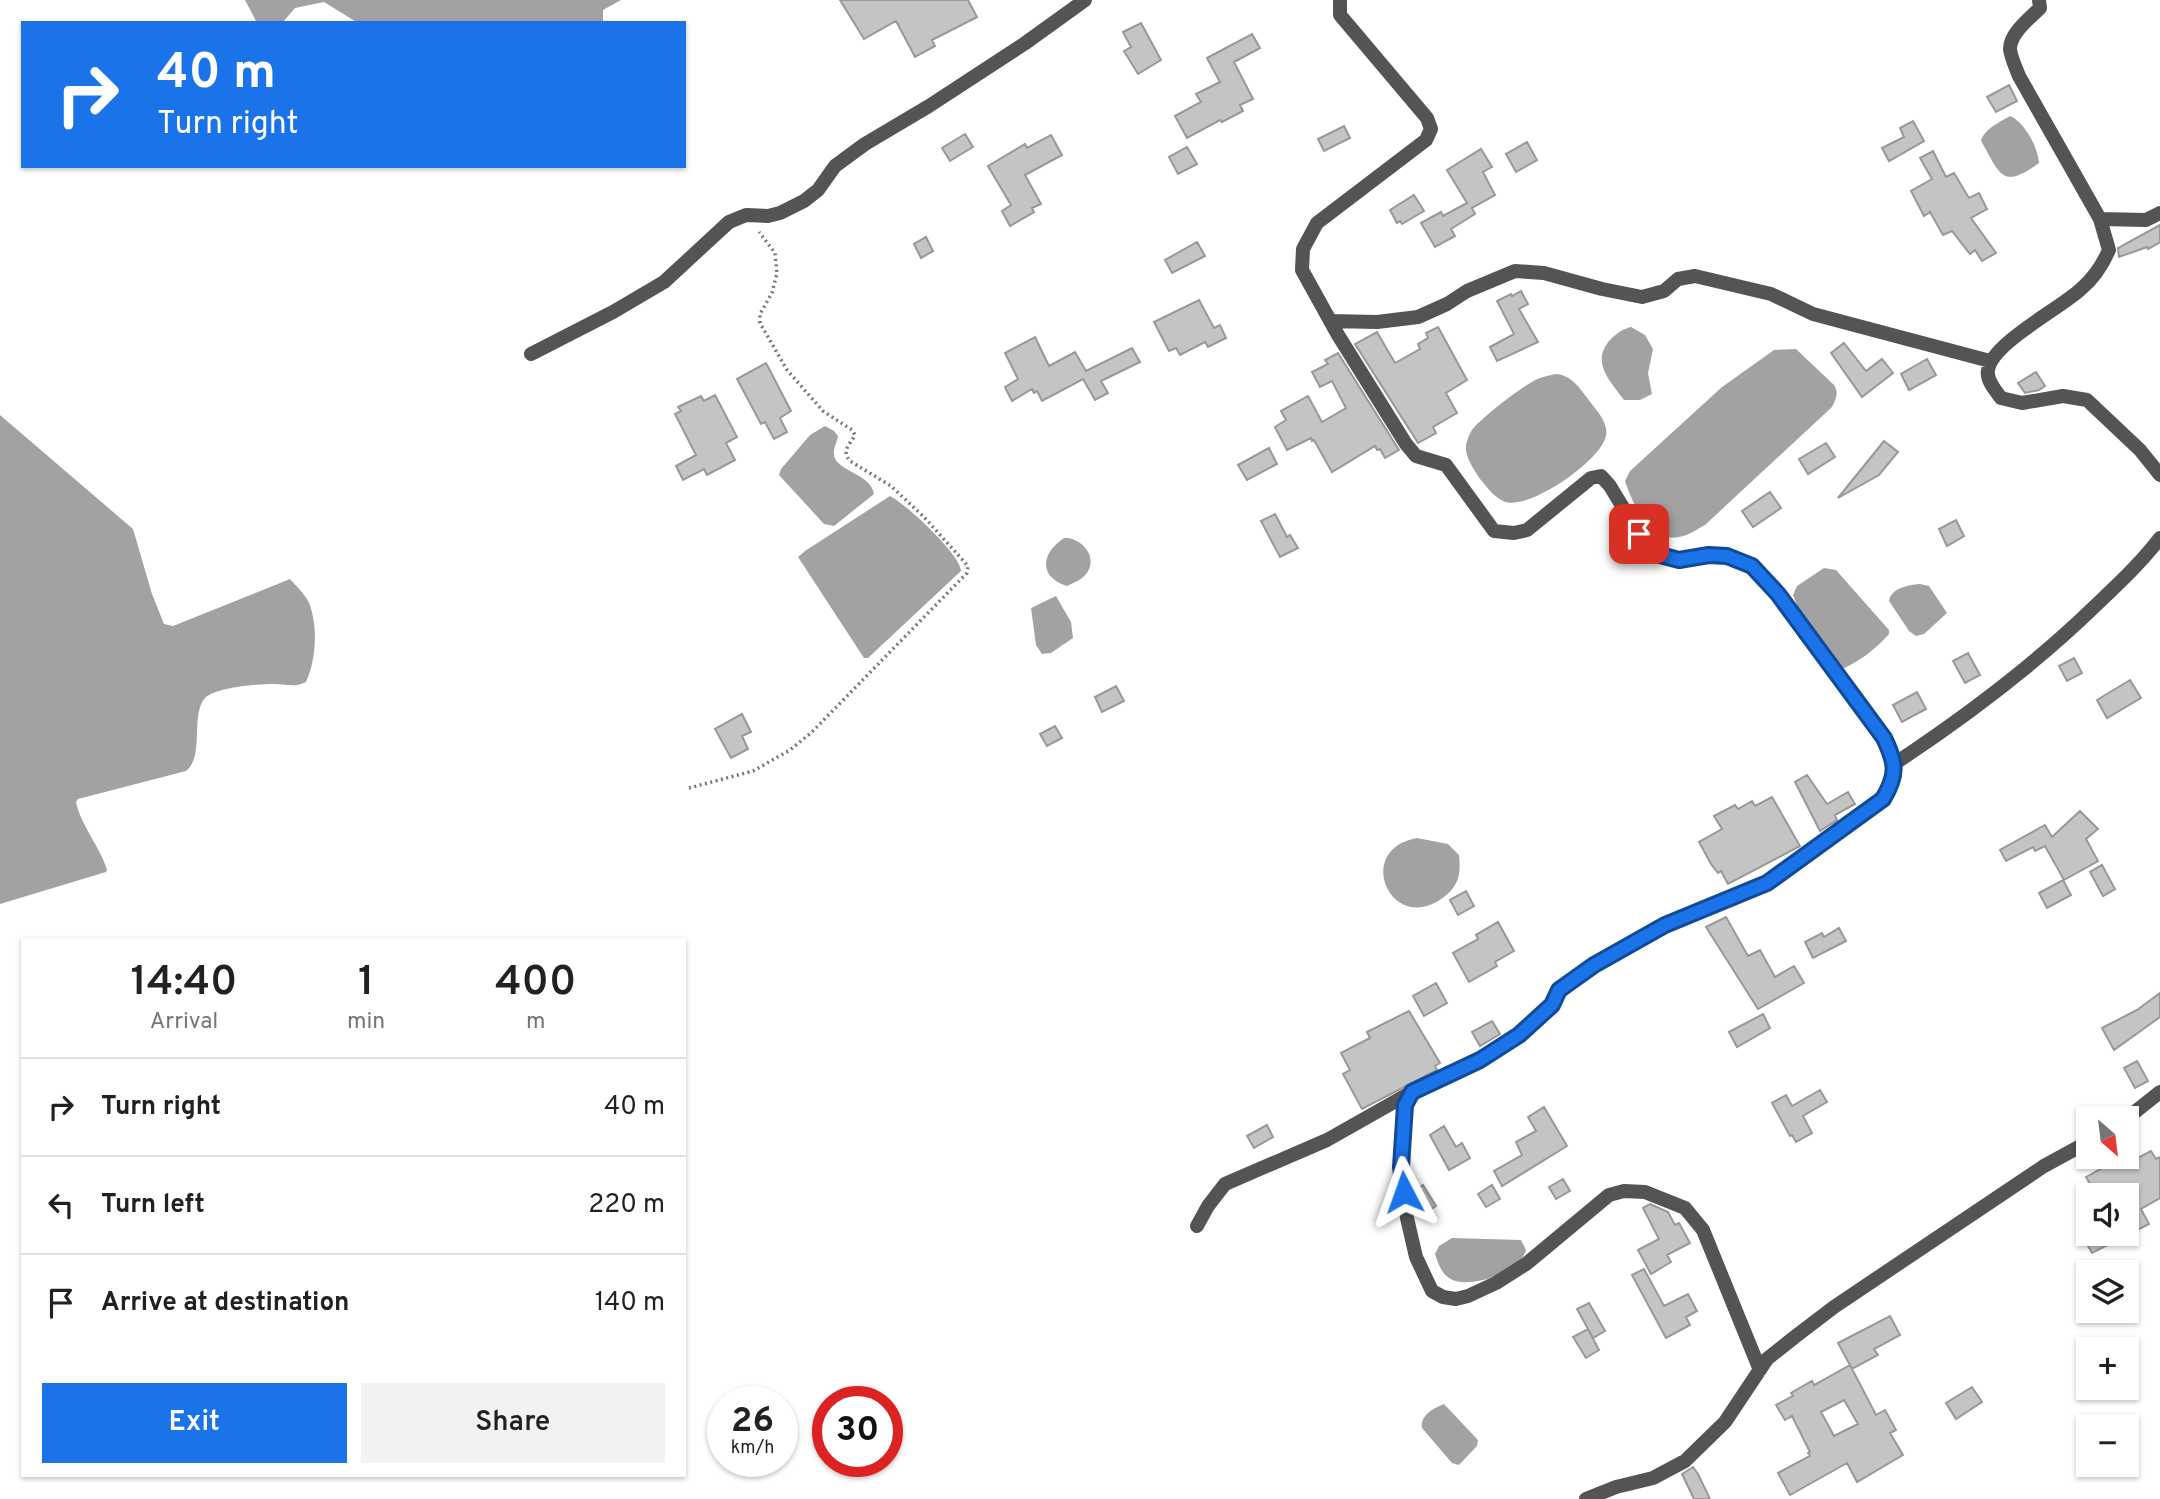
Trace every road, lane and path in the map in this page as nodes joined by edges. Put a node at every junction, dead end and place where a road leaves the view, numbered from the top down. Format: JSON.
{"nodes":[{"id":1,"x":1085,"y":0,"type":"edge"},
{"id":2,"x":1340,"y":0,"type":"edge"},
{"id":3,"x":2039,"y":0,"type":"edge"},
{"id":4,"x":2160,"y":213,"type":"edge"},
{"id":5,"x":746,"y":215,"type":"junction"},
{"id":6,"x":2100,"y":219,"type":"junction"},
{"id":7,"x":1330,"y":321,"type":"junction"},
{"id":8,"x":531,"y":354,"type":"dead end"},
{"id":9,"x":1990,"y":361,"type":"junction"},
{"id":10,"x":2159,"y":470,"type":"edge"},
{"id":11,"x":2160,"y":538,"type":"edge"},
{"id":12,"x":1894,"y":764,"type":"junction"},
{"id":13,"x":689,"y":788,"type":"dead end"},
{"id":14,"x":1412,"y":1092,"type":"junction"},
{"id":15,"x":2160,"y":1092,"type":"edge"},
{"id":16,"x":2139,"y":1109,"type":"edge"},
{"id":17,"x":2076,"y":1149,"type":"edge"},
{"id":18,"x":1196,"y":1226,"type":"dead end"},
{"id":19,"x":1760,"y":1370,"type":"junction"},
{"id":20,"x":1586,"y":1499,"type":"edge"}],
"edges":[{"from":1,"to":5,"type":"street"},
{"from":2,"to":7,"type":"street"},
{"from":3,"to":6,"type":"street"},
{"from":4,"to":6,"type":"street"},
{"from":5,"to":8,"type":"street"},
{"from":5,"to":13,"type":"path"},
{"from":6,"to":9,"type":"street"},
{"from":7,"to":9,"type":"street"},
{"from":7,"to":12,"type":"street"},
{"from":9,"to":10,"type":"street"},
{"from":11,"to":12,"type":"street"},
{"from":12,"to":14,"type":"street"},
{"from":14,"to":18,"type":"street"},
{"from":14,"to":19,"type":"street"},
{"from":15,"to":16,"type":"street"},
{"from":17,"to":19,"type":"street"},
{"from":19,"to":20,"type":"street"}]}
